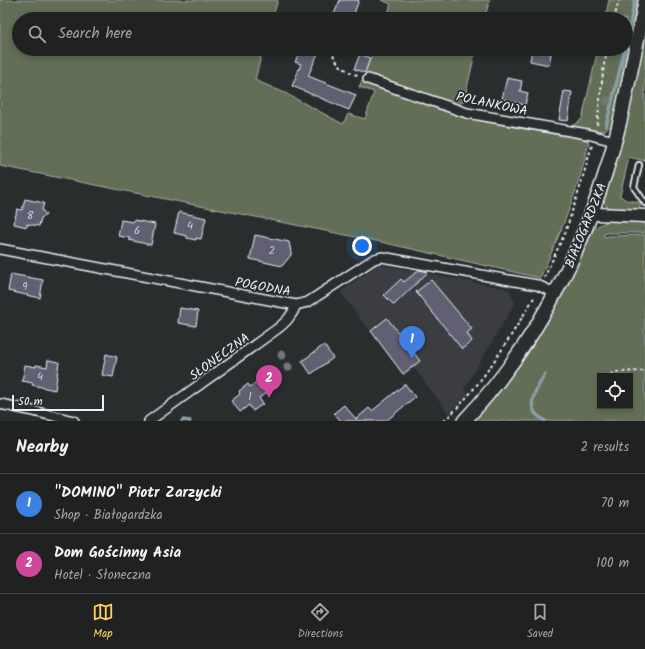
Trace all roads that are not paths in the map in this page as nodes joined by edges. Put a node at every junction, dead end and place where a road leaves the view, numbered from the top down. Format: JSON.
{"nodes":[{"id":1,"x":645,"y":2,"type":"edge"},
{"id":2,"x":368,"y":79,"type":"road end"},
{"id":3,"x":614,"y":141,"type":"junction"},
{"id":4,"x":639,"y":165,"type":"dead end"},
{"id":5,"x":645,"y":203,"type":"edge"},
{"id":6,"x":592,"y":213,"type":"junction"},
{"id":7,"x":645,"y":216,"type":"edge"},
{"id":8,"x":0,"y":249,"type":"edge"},
{"id":9,"x":555,"y":293,"type":"junction"},
{"id":10,"x":296,"y":305,"type":"junction"},
{"id":11,"x":0,"y":404,"type":"edge"},
{"id":12,"x":74,"y":421,"type":"edge"},
{"id":13,"x":149,"y":421,"type":"edge"},
{"id":14,"x":464,"y":421,"type":"edge"}],
"edges":[{"from":1,"to":3,"type":"main road","name":"BIAŁOGARDZKA"},
{"from":2,"to":3,"type":"street","name":"POLANKOWA"},
{"from":3,"to":6,"type":"main road","name":"BIAŁOGARDZKA"},
{"from":4,"to":5,"type":"lane"},
{"from":6,"to":7,"type":"street"},
{"from":6,"to":9,"type":"main road","name":"BIAŁOGARDZKA"},
{"from":8,"to":10,"type":"street","name":"POGODNA"},
{"from":9,"to":10,"type":"street","name":"POGODNA"},
{"from":9,"to":14,"type":"main road","name":"BIAŁOGARDZKA"},
{"from":10,"to":13,"type":"street","name":"SŁONECZNA"},
{"from":11,"to":12,"type":"street"}]}
